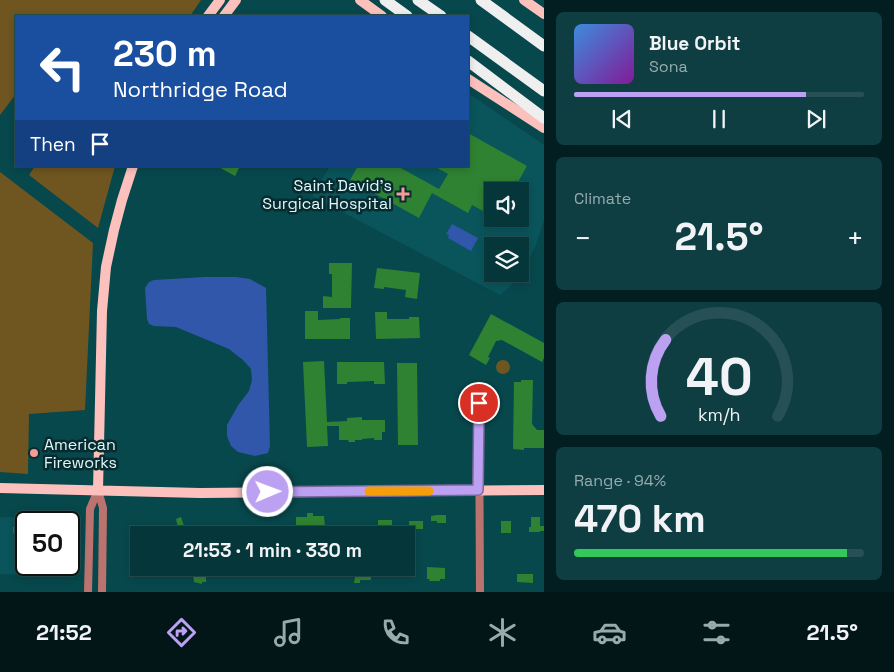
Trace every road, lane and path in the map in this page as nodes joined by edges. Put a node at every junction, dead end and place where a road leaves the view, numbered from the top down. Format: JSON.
{"nodes":[{"id":1,"x":220,"y":0,"type":"edge"},
{"id":2,"x":236,"y":0,"type":"edge"},
{"id":3,"x":360,"y":0,"type":"edge"},
{"id":4,"x":385,"y":0,"type":"edge"},
{"id":5,"x":418,"y":0,"type":"edge"},
{"id":6,"x":481,"y":0,"type":"edge"},
{"id":7,"x":524,"y":0,"type":"edge"},
{"id":8,"x":544,"y":14,"type":"edge"},
{"id":9,"x":209,"y":15,"type":"edge"},
{"id":10,"x":225,"y":15,"type":"edge"},
{"id":11,"x":381,"y":15,"type":"edge"},
{"id":12,"x":406,"y":15,"type":"edge"},
{"id":13,"x":440,"y":15,"type":"edge"},
{"id":14,"x":469,"y":37,"type":"edge"},
{"id":15,"x":544,"y":46,"type":"edge"},
{"id":16,"x":469,"y":62,"type":"edge"},
{"id":17,"x":469,"y":80,"type":"edge"},
{"id":18,"x":544,"y":91,"type":"edge"},
{"id":19,"x":544,"y":118,"type":"edge"},
{"id":20,"x":544,"y":128,"type":"edge"},
{"id":21,"x":133,"y":167,"type":"edge"},
{"id":22,"x":479,"y":403,"type":"dead end"},
{"id":23,"x":0,"y":488,"type":"edge"},
{"id":24,"x":98,"y":490,"type":"junction"},
{"id":25,"x":478,"y":490,"type":"junction"},
{"id":26,"x":544,"y":490,"type":"edge"},
{"id":27,"x":88,"y":592,"type":"edge"},
{"id":28,"x":102,"y":592,"type":"edge"},
{"id":29,"x":480,"y":592,"type":"edge"}],
"edges":[{"from":1,"to":9,"type":"main road"},
{"from":2,"to":10,"type":"main road"},
{"from":3,"to":11,"type":"main road"},
{"from":4,"to":12,"type":"highway"},
{"from":5,"to":13,"type":"highway"},
{"from":6,"to":15,"type":"highway"},
{"from":7,"to":8,"type":"main road"},
{"from":14,"to":18,"type":"highway"},
{"from":16,"to":19,"type":"highway"},
{"from":17,"to":20,"type":"main road"},
{"from":21,"to":24,"type":"main road"},
{"from":22,"to":25,"type":"street"},
{"from":23,"to":24,"type":"main road"},
{"from":24,"to":25,"type":"main road"},
{"from":24,"to":27,"type":"street"},
{"from":24,"to":28,"type":"street"},
{"from":25,"to":26,"type":"main road"},
{"from":25,"to":29,"type":"street"}]}
